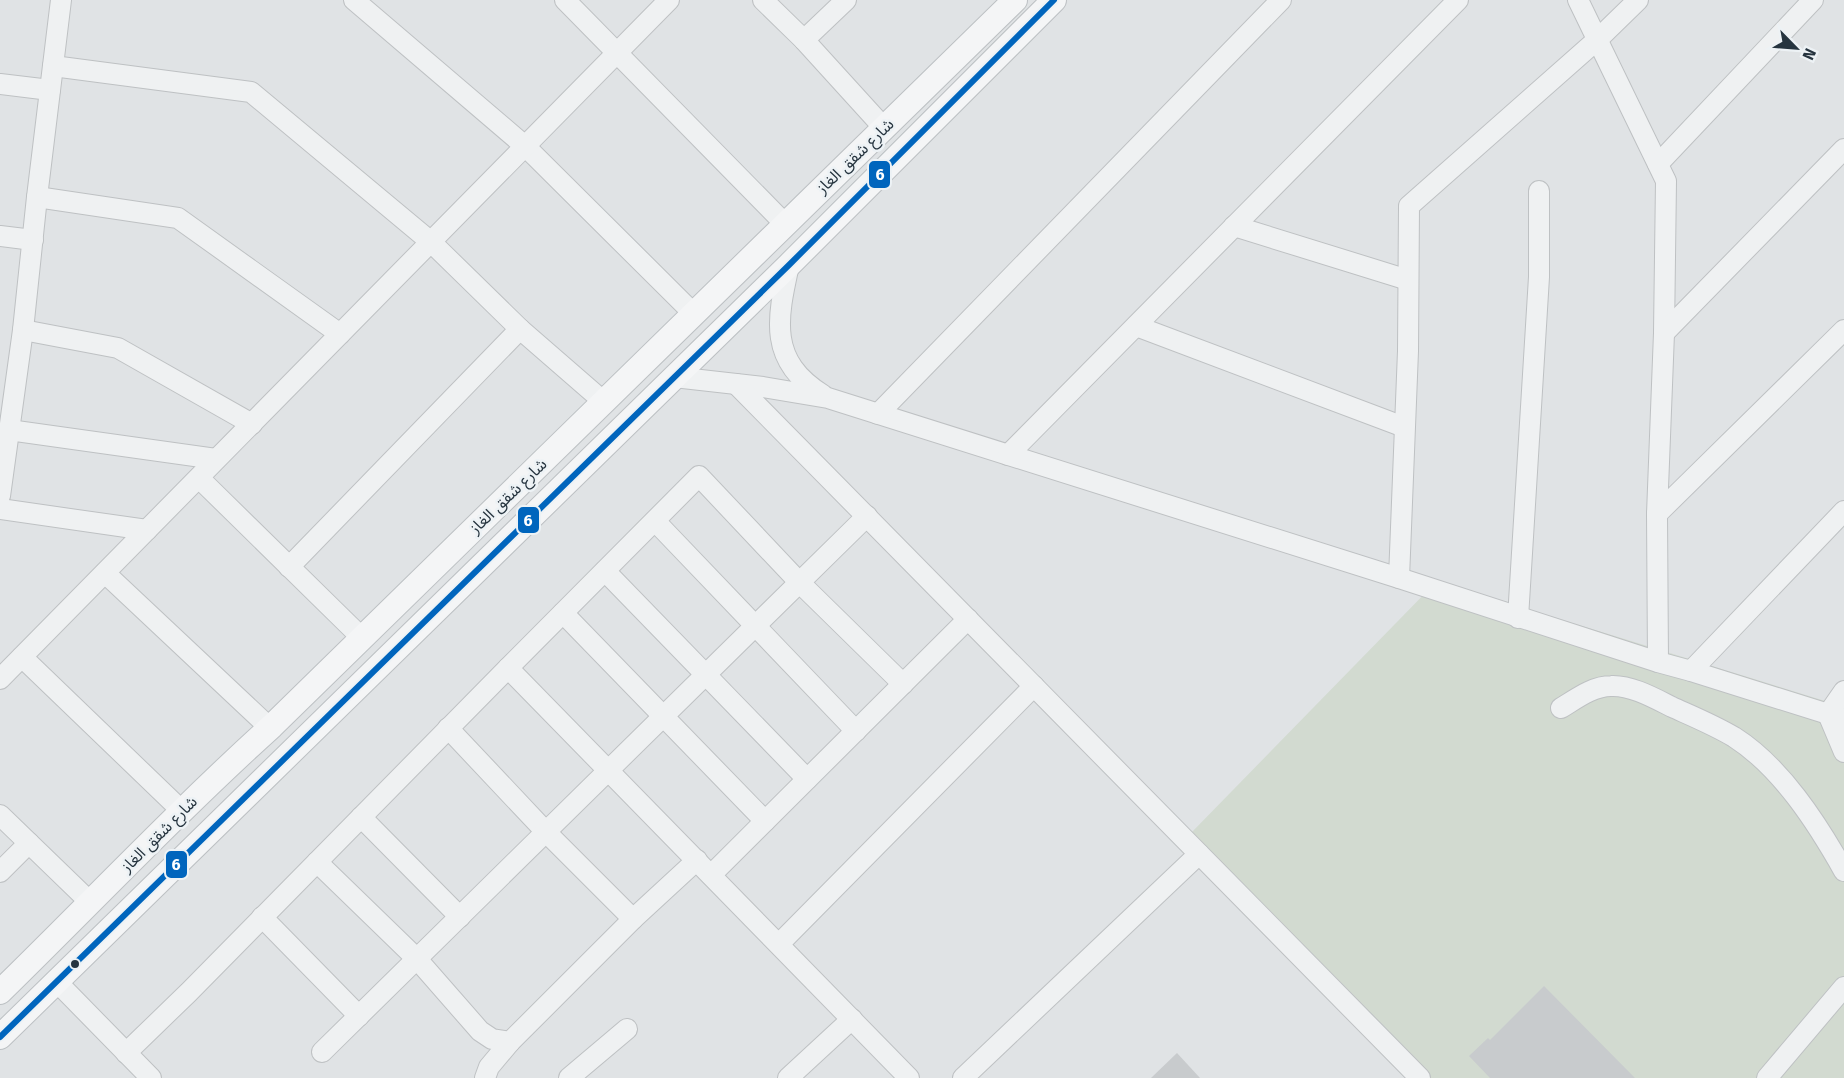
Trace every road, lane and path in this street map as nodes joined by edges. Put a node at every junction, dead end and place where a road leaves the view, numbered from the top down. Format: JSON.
{"nodes":[{"id":1,"x":61,"y":0,"type":"edge"},
{"id":2,"x":354,"y":0,"type":"edge"},
{"id":3,"x":565,"y":0,"type":"edge"},
{"id":4,"x":669,"y":0,"type":"edge"},
{"id":5,"x":763,"y":0,"type":"edge"},
{"id":6,"x":846,"y":0,"type":"edge"},
{"id":7,"x":1015,"y":0,"type":"edge"},
{"id":8,"x":1054,"y":0,"type":"edge"},
{"id":9,"x":1281,"y":0,"type":"edge"},
{"id":10,"x":1458,"y":0,"type":"edge"},
{"id":11,"x":1578,"y":0,"type":"edge"},
{"id":12,"x":1638,"y":0,"type":"edge"},
{"id":13,"x":1813,"y":0,"type":"edge"},
{"id":14,"x":1598,"y":39,"type":"junction"},
{"id":15,"x":804,"y":40,"type":"junction"},
{"id":16,"x":617,"y":53,"type":"junction"},
{"id":17,"x":951,"y":63,"type":"junction"},
{"id":18,"x":53,"y":66,"type":"junction"},
{"id":19,"x":0,"y":84,"type":"edge"},
{"id":20,"x":970,"y":84,"type":"junction"},
{"id":21,"x":50,"y":90,"type":"junction"},
{"id":22,"x":884,"y":128,"type":"junction"},
{"id":23,"x":525,"y":146,"type":"junction"},
{"id":24,"x":1844,"y":149,"type":"edge"},
{"id":25,"x":1658,"y":164,"type":"junction"},
{"id":26,"x":1539,"y":191,"type":"dead end"},
{"id":27,"x":37,"y":197,"type":"junction"},
{"id":28,"x":786,"y":225,"type":"junction"},
{"id":29,"x":1234,"y":226,"type":"junction"},
{"id":30,"x":0,"y":236,"type":"edge"},
{"id":31,"x":33,"y":240,"type":"junction"},
{"id":32,"x":431,"y":242,"type":"junction"},
{"id":33,"x":789,"y":265,"type":"junction"},
{"id":34,"x":1408,"y":280,"type":"junction"},
{"id":35,"x":694,"y":314,"type":"junction"},
{"id":36,"x":1136,"y":326,"type":"junction"},
{"id":37,"x":520,"y":329,"type":"junction"},
{"id":38,"x":24,"y":330,"type":"junction"},
{"id":39,"x":1844,"y":330,"type":"edge"},
{"id":40,"x":1664,"y":333,"type":"junction"},
{"id":41,"x":340,"y":334,"type":"junction"},
{"id":42,"x":674,"y":377,"type":"junction"},
{"id":43,"x":736,"y":384,"type":"junction"},
{"id":44,"x":828,"y":398,"type":"junction"},
{"id":45,"x":604,"y":402,"type":"junction"},
{"id":46,"x":878,"y":414,"type":"junction"},
{"id":47,"x":252,"y":424,"type":"junction"},
{"id":48,"x":1404,"y":427,"type":"junction"},
{"id":49,"x":9,"y":430,"type":"junction"},
{"id":50,"x":1008,"y":455,"type":"junction"},
{"id":51,"x":216,"y":459,"type":"junction"},
{"id":52,"x":199,"y":478,"type":"junction"},
{"id":53,"x":0,"y":496,"type":"edge"},
{"id":54,"x":0,"y":509,"type":"edge"},
{"id":55,"x":1844,"y":511,"type":"edge"},
{"id":56,"x":1657,"y":514,"type":"junction"},
{"id":57,"x":867,"y":516,"type":"junction"},
{"id":58,"x":655,"y":520,"type":"junction"},
{"id":59,"x":147,"y":530,"type":"junction"},
{"id":60,"x":289,"y":567,"type":"junction"},
{"id":61,"x":605,"y":571,"type":"junction"},
{"id":62,"x":105,"y":573,"type":"junction"},
{"id":63,"x":1399,"y":578,"type":"junction"},
{"id":64,"x":800,"y":583,"type":"junction"},
{"id":65,"x":563,"y":613,"type":"junction"},
{"id":66,"x":1518,"y":618,"type":"junction"},
{"id":67,"x":968,"y":620,"type":"junction"},
{"id":68,"x":755,"y":626,"type":"junction"},
{"id":69,"x":362,"y":638,"type":"junction"},
{"id":70,"x":22,"y":657,"type":"junction"},
{"id":71,"x":1658,"y":662,"type":"junction"},
{"id":72,"x":508,"y":668,"type":"junction"},
{"id":73,"x":1691,"y":671,"type":"junction"},
{"id":74,"x":706,"y":675,"type":"junction"},
{"id":75,"x":1,"y":676,"type":"edge"},
{"id":76,"x":903,"y":684,"type":"junction"},
{"id":77,"x":1034,"y":686,"type":"junction"},
{"id":78,"x":1844,"y":692,"type":"edge"},
{"id":79,"x":1561,"y":708,"type":"dead end"},
{"id":80,"x":664,"y":717,"type":"junction"},
{"id":81,"x":1836,"y":717,"type":"edge"},
{"id":82,"x":270,"y":728,"type":"junction"},
{"id":83,"x":448,"y":728,"type":"junction"},
{"id":84,"x":856,"y":731,"type":"junction"},
{"id":85,"x":1844,"y":752,"type":"edge"},
{"id":86,"x":609,"y":771,"type":"junction"},
{"id":87,"x":807,"y":779,"type":"junction"},
{"id":88,"x":182,"y":811,"type":"junction"},
{"id":89,"x":0,"y":815,"type":"edge"},
{"id":90,"x":361,"y":817,"type":"junction"},
{"id":91,"x":765,"y":821,"type":"junction"},
{"id":92,"x":546,"y":832,"type":"junction"},
{"id":93,"x":29,"y":843,"type":"junction"},
{"id":94,"x":140,"y":852,"type":"junction"},
{"id":95,"x":1199,"y":854,"type":"junction"},
{"id":96,"x":697,"y":860,"type":"junction"},
{"id":97,"x":317,"y":862,"type":"junction"},
{"id":98,"x":1844,"y":871,"type":"edge"},
{"id":99,"x":0,"y":872,"type":"edge"},
{"id":100,"x":165,"y":875,"type":"junction"},
{"id":101,"x":711,"y":875,"type":"junction"},
{"id":102,"x":92,"y":903,"type":"junction"},
{"id":103,"x":262,"y":917,"type":"junction"},
{"id":104,"x":460,"y":917,"type":"junction"},
{"id":105,"x":633,"y":919,"type":"junction"},
{"id":106,"x":778,"y":944,"type":"junction"},
{"id":107,"x":417,"y":960,"type":"junction"},
{"id":108,"x":56,"y":981,"type":"junction"},
{"id":109,"x":1844,"y":987,"type":"edge"},
{"id":110,"x":0,"y":992,"type":"edge"},
{"id":111,"x":359,"y":1016,"type":"junction"},
{"id":112,"x":852,"y":1019,"type":"junction"},
{"id":113,"x":627,"y":1029,"type":"dead end"},
{"id":114,"x":0,"y":1037,"type":"edge"},
{"id":115,"x":510,"y":1042,"type":"junction"},
{"id":116,"x":322,"y":1052,"type":"dead end"},
{"id":117,"x":126,"y":1053,"type":"junction"},
{"id":118,"x":1409,"y":1074,"type":"edge"},
{"id":119,"x":151,"y":1078,"type":"edge"},
{"id":120,"x":485,"y":1078,"type":"edge"},
{"id":121,"x":569,"y":1078,"type":"edge"},
{"id":122,"x":788,"y":1078,"type":"edge"},
{"id":123,"x":909,"y":1078,"type":"edge"},
{"id":124,"x":963,"y":1078,"type":"edge"},
{"id":125,"x":1767,"y":1078,"type":"edge"}],
"edges":[{"from":1,"to":18,"type":"street"},
{"from":2,"to":23,"type":"street"},
{"from":3,"to":16,"type":"street"},
{"from":4,"to":16,"type":"street"},
{"from":5,"to":15,"type":"street"},
{"from":6,"to":15,"type":"street"},
{"from":7,"to":17,"type":"main road","name":"شارع شقق الغاز"},
{"from":8,"to":20,"type":"main road","name":"شارع شقق الغاز"},
{"from":9,"to":46,"type":"street"},
{"from":10,"to":29,"type":"street"},
{"from":11,"to":14,"type":"street"},
{"from":12,"to":14,"type":"street"},
{"from":13,"to":25,"type":"street"},
{"from":14,"to":25,"type":"street"},
{"from":14,"to":34,"type":"street"},
{"from":15,"to":22,"type":"street"},
{"from":16,"to":23,"type":"street"},
{"from":16,"to":28,"type":"street"},
{"from":17,"to":20,"type":"main road"},
{"from":17,"to":22,"type":"main road","name":"شارع شقق الغاز"},
{"from":18,"to":21,"type":"street"},
{"from":18,"to":32,"type":"street"},
{"from":19,"to":21,"type":"street"},
{"from":20,"to":33,"type":"main road","name":"شارع شقق الغاز"},
{"from":21,"to":27,"type":"street"},
{"from":22,"to":28,"type":"main road","name":"شارع شقق الغاز"},
{"from":23,"to":32,"type":"street"},
{"from":23,"to":35,"type":"street"},
{"from":24,"to":40,"type":"street"},
{"from":25,"to":40,"type":"street"},
{"from":26,"to":66,"type":"street"},
{"from":27,"to":31,"type":"street"},
{"from":27,"to":41,"type":"street"},
{"from":28,"to":35,"type":"main road","name":"شارع شقق الغاز"},
{"from":29,"to":34,"type":"street"},
{"from":29,"to":36,"type":"street"},
{"from":30,"to":31,"type":"street"},
{"from":31,"to":38,"type":"street"},
{"from":32,"to":37,"type":"street"},
{"from":32,"to":41,"type":"street"},
{"from":33,"to":42,"type":"main road","name":"شارع شقق الغاز"},
{"from":33,"to":44,"type":"street"},
{"from":34,"to":48,"type":"street"},
{"from":35,"to":45,"type":"main road","name":"شارع شقق الغاز"},
{"from":36,"to":48,"type":"street"},
{"from":36,"to":50,"type":"street"},
{"from":37,"to":45,"type":"street"},
{"from":37,"to":60,"type":"street"},
{"from":38,"to":47,"type":"street"},
{"from":38,"to":49,"type":"street"},
{"from":39,"to":56,"type":"street"},
{"from":40,"to":56,"type":"street"},
{"from":41,"to":47,"type":"street"},
{"from":42,"to":43,"type":"street"},
{"from":42,"to":100,"type":"main road","name":"شارع شقق الغاز"},
{"from":43,"to":44,"type":"street"},
{"from":43,"to":57,"type":"street"},
{"from":44,"to":46,"type":"street"},
{"from":45,"to":69,"type":"main road","name":"شارع شقق الغاز"},
{"from":46,"to":50,"type":"street"},
{"from":47,"to":51,"type":"street"},
{"from":48,"to":63,"type":"street"},
{"from":49,"to":51,"type":"street"},
{"from":49,"to":53,"type":"street"},
{"from":50,"to":63,"type":"street"},
{"from":51,"to":52,"type":"street"},
{"from":52,"to":59,"type":"street"},
{"from":52,"to":60,"type":"street"},
{"from":54,"to":59,"type":"street"},
{"from":55,"to":73,"type":"street"},
{"from":56,"to":71,"type":"street"},
{"from":57,"to":64,"type":"street"},
{"from":57,"to":67,"type":"street"},
{"from":58,"to":61,"type":"street"},
{"from":58,"to":64,"type":"street"},
{"from":58,"to":68,"type":"street"},
{"from":59,"to":62,"type":"street"},
{"from":60,"to":69,"type":"street"},
{"from":61,"to":65,"type":"street"},
{"from":61,"to":74,"type":"street"},
{"from":62,"to":70,"type":"street"},
{"from":62,"to":82,"type":"street"},
{"from":63,"to":66,"type":"street"},
{"from":64,"to":68,"type":"street"},
{"from":64,"to":76,"type":"street"},
{"from":65,"to":72,"type":"street"},
{"from":65,"to":80,"type":"street"},
{"from":66,"to":71,"type":"street"},
{"from":67,"to":76,"type":"street"},
{"from":67,"to":77,"type":"street"},
{"from":68,"to":74,"type":"street"},
{"from":68,"to":84,"type":"street"},
{"from":69,"to":82,"type":"main road","name":"شارع شقق الغاز"},
{"from":70,"to":75,"type":"street"},
{"from":70,"to":88,"type":"street"},
{"from":71,"to":73,"type":"street"},
{"from":72,"to":83,"type":"street"},
{"from":72,"to":86,"type":"street"},
{"from":73,"to":81,"type":"street"},
{"from":74,"to":80,"type":"street"},
{"from":74,"to":87,"type":"street"},
{"from":76,"to":84,"type":"street"},
{"from":77,"to":95,"type":"street"},
{"from":77,"to":106,"type":"street"},
{"from":78,"to":81,"type":"street"},
{"from":79,"to":98,"type":"street"},
{"from":80,"to":86,"type":"street"},
{"from":80,"to":91,"type":"street"},
{"from":81,"to":85,"type":"street"},
{"from":82,"to":88,"type":"main road","name":"شارع شقق الغاز"},
{"from":83,"to":90,"type":"street"},
{"from":83,"to":92,"type":"street"},
{"from":84,"to":87,"type":"street"},
{"from":86,"to":92,"type":"street"},
{"from":86,"to":96,"type":"street"},
{"from":87,"to":91,"type":"street"},
{"from":88,"to":94,"type":"main road","name":"شارع شقق الغاز"},
{"from":89,"to":93,"type":"street"},
{"from":90,"to":97,"type":"street"},
{"from":90,"to":104,"type":"street"},
{"from":91,"to":101,"type":"street"},
{"from":92,"to":104,"type":"street"},
{"from":92,"to":105,"type":"street"},
{"from":93,"to":99,"type":"street"},
{"from":93,"to":102,"type":"street"},
{"from":94,"to":100,"type":"main road"},
{"from":94,"to":102,"type":"main road","name":"شارع شقق الغاز"},
{"from":95,"to":118,"type":"street"},
{"from":95,"to":124,"type":"street"},
{"from":96,"to":101,"type":"street"},
{"from":96,"to":105,"type":"street"},
{"from":97,"to":103,"type":"street"},
{"from":97,"to":107,"type":"street"},
{"from":100,"to":108,"type":"main road","name":"شارع شقق الغاز"},
{"from":101,"to":106,"type":"street"},
{"from":102,"to":110,"type":"main road","name":"شارع شقق الغاز"},
{"from":103,"to":111,"type":"street"},
{"from":103,"to":117,"type":"street"},
{"from":104,"to":107,"type":"street"},
{"from":105,"to":115,"type":"street"},
{"from":106,"to":112,"type":"street"},
{"from":107,"to":111,"type":"street"},
{"from":107,"to":115,"type":"street"},
{"from":108,"to":114,"type":"main road","name":"شارع شقق الغاز"},
{"from":108,"to":117,"type":"street"},
{"from":109,"to":125,"type":"street"},
{"from":111,"to":116,"type":"street"},
{"from":112,"to":122,"type":"street"},
{"from":112,"to":123,"type":"street"},
{"from":113,"to":121,"type":"street"},
{"from":115,"to":120,"type":"street"},
{"from":117,"to":119,"type":"street"}]}
